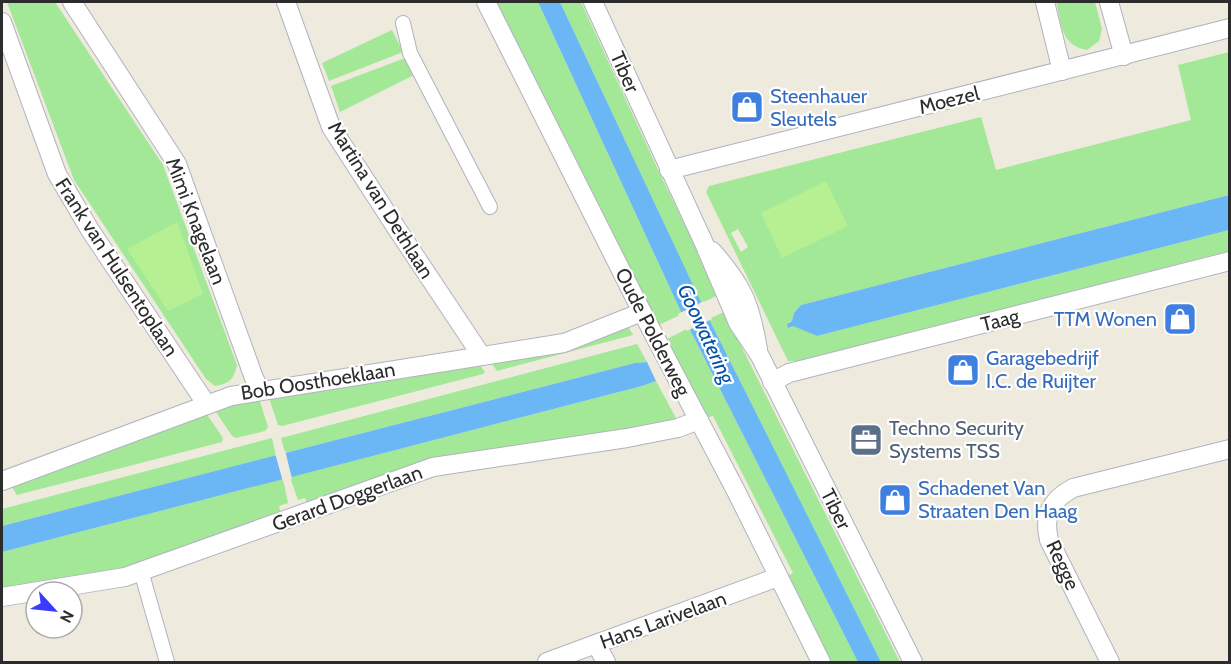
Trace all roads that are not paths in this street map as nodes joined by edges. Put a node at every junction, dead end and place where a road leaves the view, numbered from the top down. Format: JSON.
{"nodes":[{"id":1,"x":72,"y":2,"type":"edge"},
{"id":2,"x":286,"y":2,"type":"edge"},
{"id":3,"x":486,"y":2,"type":"edge"},
{"id":4,"x":593,"y":2,"type":"edge"},
{"id":5,"x":1045,"y":2,"type":"edge"},
{"id":6,"x":1109,"y":2,"type":"edge"},
{"id":7,"x":2,"y":22,"type":"edge"},
{"id":8,"x":403,"y":23,"type":"dead end"},
{"id":9,"x":1230,"y":28,"type":"edge"},
{"id":10,"x":1124,"y":56,"type":"junction"},
{"id":11,"x":1062,"y":71,"type":"junction"},
{"id":12,"x":669,"y":170,"type":"junction"},
{"id":13,"x":490,"y":207,"type":"dead end"},
{"id":14,"x":1230,"y":261,"type":"edge"},
{"id":15,"x":642,"y":312,"type":"junction"},
{"id":16,"x":482,"y":355,"type":"junction"},
{"id":17,"x":772,"y":382,"type":"junction"},
{"id":18,"x":260,"y":390,"type":"junction"},
{"id":19,"x":207,"y":405,"type":"junction"},
{"id":20,"x":699,"y":420,"type":"junction"},
{"id":21,"x":1230,"y":449,"type":"edge"},
{"id":22,"x":3,"y":478,"type":"edge"},
{"id":23,"x":141,"y":571,"type":"junction"},
{"id":24,"x":778,"y":577,"type":"junction"},
{"id":25,"x":2,"y":597,"type":"edge"},
{"id":26,"x":596,"y":644,"type":"junction"},
{"id":27,"x":167,"y":663,"type":"edge"},
{"id":28,"x":547,"y":663,"type":"edge"},
{"id":29,"x":606,"y":663,"type":"edge"},
{"id":30,"x":820,"y":663,"type":"edge"},
{"id":31,"x":913,"y":663,"type":"edge"},
{"id":32,"x":1110,"y":663,"type":"edge"}],
"edges":[{"from":1,"to":18,"type":"street","name":"Mimi Knagelaan"},
{"from":2,"to":16,"type":"street","name":"Martina van Dethlaan"},
{"from":3,"to":15,"type":"street","name":"Oude Polderweg"},
{"from":4,"to":12,"type":"street","name":"Tiber"},
{"from":5,"to":11,"type":"street"},
{"from":6,"to":10,"type":"street"},
{"from":7,"to":19,"type":"street","name":"Frank van Hulsentoplaan"},
{"from":8,"to":13,"type":"street"},
{"from":9,"to":10,"type":"street","name":"Moezel"},
{"from":10,"to":11,"type":"street","name":"Moezel"},
{"from":11,"to":12,"type":"street","name":"Moezel"},
{"from":12,"to":17,"type":"street","name":"Tiber"},
{"from":14,"to":17,"type":"street","name":"Taag"},
{"from":15,"to":16,"type":"street","name":"Bob Oosthoeklaan"},
{"from":15,"to":20,"type":"street","name":"Oude Polderweg"},
{"from":16,"to":18,"type":"street","name":"Bob Oosthoeklaan"},
{"from":17,"to":31,"type":"street","name":"Tiber"},
{"from":18,"to":19,"type":"street","name":"Bob Oosthoeklaan"},
{"from":19,"to":22,"type":"street","name":"Bob Oosthoeklaan"},
{"from":20,"to":23,"type":"street","name":"Gerard Doggerlaan"},
{"from":20,"to":24,"type":"street","name":"Oude Polderweg"},
{"from":21,"to":32,"type":"street","name":"Regge"},
{"from":23,"to":25,"type":"street","name":"Gerard Doggerlaan"},
{"from":23,"to":27,"type":"street"},
{"from":24,"to":26,"type":"street","name":"Hans Larivelaan"},
{"from":24,"to":30,"type":"street","name":"Oude Polderweg"},
{"from":26,"to":28,"type":"street","name":"Hans Larivelaan"},
{"from":26,"to":29,"type":"street"}]}
